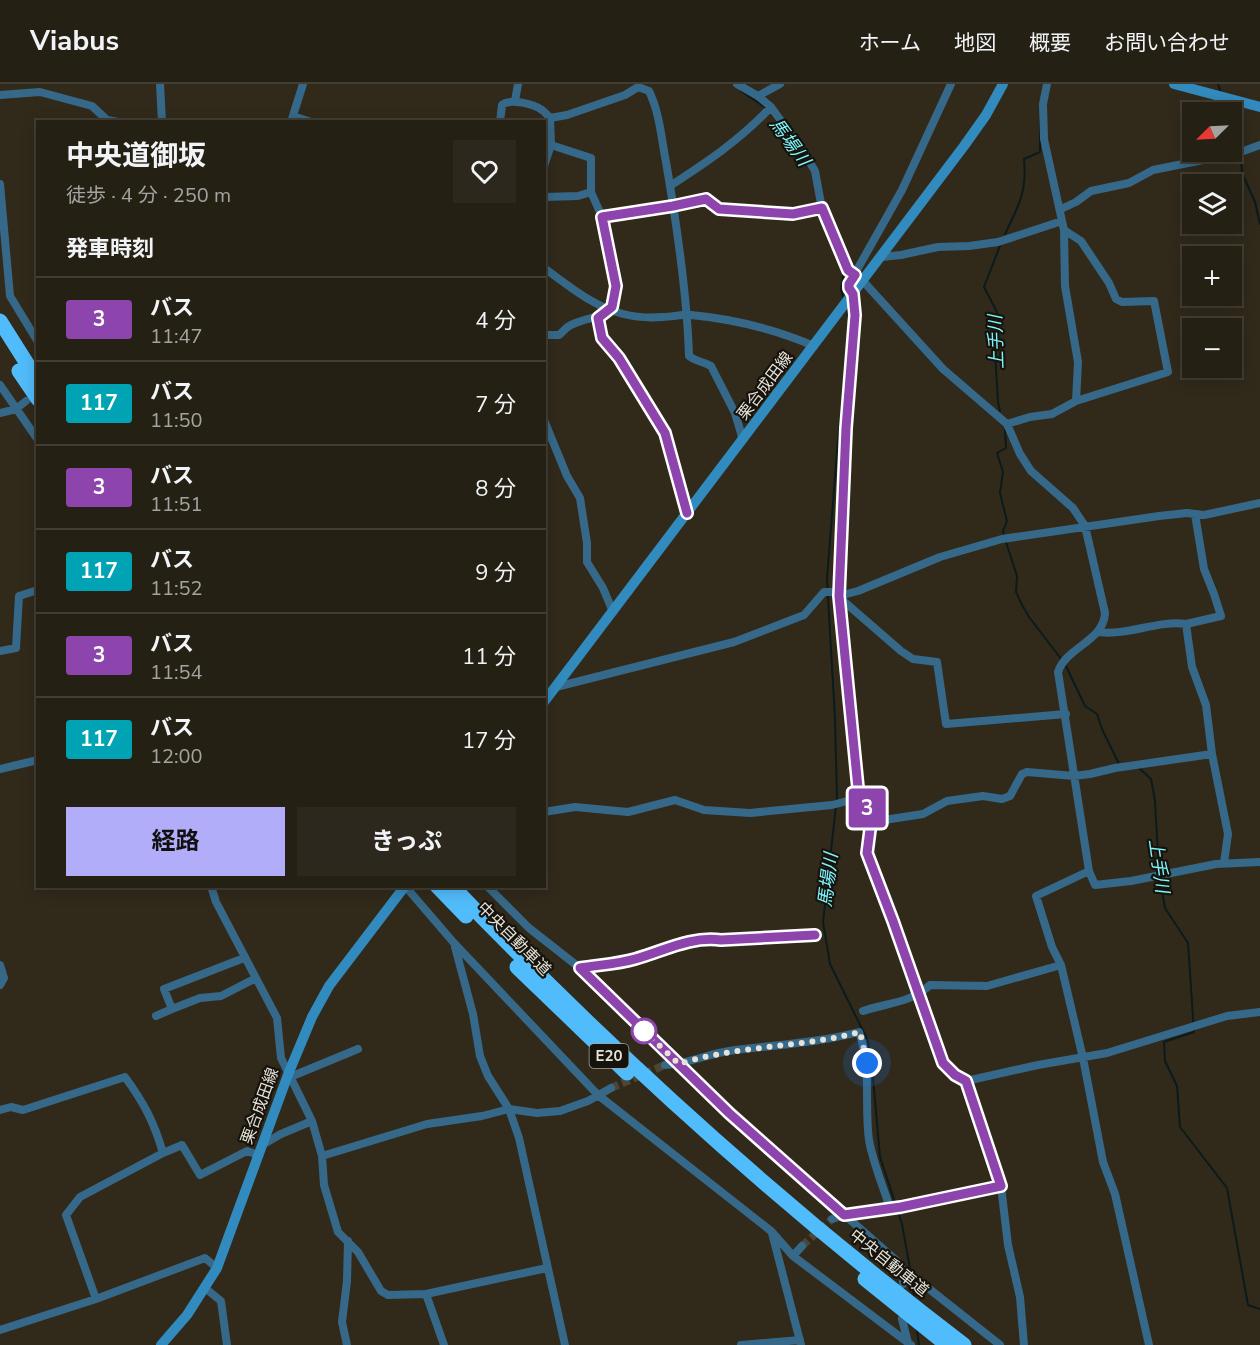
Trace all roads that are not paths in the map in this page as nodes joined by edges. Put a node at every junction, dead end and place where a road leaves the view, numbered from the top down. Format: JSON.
{"nodes":[{"id":1,"x":160,"y":84,"type":"edge"},
{"id":2,"x":303,"y":84,"type":"edge"},
{"id":3,"x":518,"y":84,"type":"edge"},
{"id":4,"x":737,"y":84,"type":"edge"},
{"id":5,"x":780,"y":84,"type":"edge"},
{"id":6,"x":951,"y":84,"type":"edge"},
{"id":7,"x":1003,"y":84,"type":"edge"},
{"id":8,"x":1047,"y":84,"type":"edge"},
{"id":9,"x":1174,"y":84,"type":"edge"},
{"id":10,"x":639,"y":86,"type":"edge"},
{"id":11,"x":0,"y":95,"type":"edge"},
{"id":12,"x":758,"y":96,"type":"junction"},
{"id":13,"x":515,"y":101,"type":"junction"},
{"id":14,"x":1260,"y":107,"type":"edge"},
{"id":15,"x":769,"y":110,"type":"junction"},
{"id":16,"x":550,"y":118,"type":"junction"},
{"id":17,"x":292,"y":119,"type":"edge"},
{"id":18,"x":107,"y":120,"type":"edge"},
{"id":19,"x":162,"y":120,"type":"edge"},
{"id":20,"x":500,"y":120,"type":"edge"},
{"id":21,"x":1260,"y":144,"type":"edge"},
{"id":22,"x":551,"y":145,"type":"junction"},
{"id":23,"x":546,"y":160,"type":"edge"},
{"id":24,"x":0,"y":184,"type":"edge"},
{"id":25,"x":670,"y":186,"type":"junction"},
{"id":26,"x":591,"y":192,"type":"junction"},
{"id":27,"x":546,"y":198,"type":"edge"},
{"id":28,"x":673,"y":206,"type":"junction"},
{"id":29,"x":819,"y":209,"type":"junction"},
{"id":30,"x":1060,"y":209,"type":"junction"},
{"id":31,"x":602,"y":217,"type":"junction"},
{"id":32,"x":1062,"y":221,"type":"junction"},
{"id":33,"x":1064,"y":230,"type":"junction"},
{"id":34,"x":3,"y":235,"type":"edge"},
{"id":35,"x":881,"y":257,"type":"junction"},
{"id":36,"x":546,"y":270,"type":"edge"},
{"id":37,"x":859,"y":278,"type":"junction"},
{"id":38,"x":849,"y":300,"type":"junction"},
{"id":39,"x":609,"y":310,"type":"junction"},
{"id":40,"x":688,"y":314,"type":"junction"},
{"id":41,"x":598,"y":318,"type":"junction"},
{"id":42,"x":0,"y":321,"type":"edge"},
{"id":43,"x":546,"y":335,"type":"edge"},
{"id":44,"x":36,"y":339,"type":"edge"},
{"id":45,"x":0,"y":341,"type":"edge"},
{"id":46,"x":814,"y":346,"type":"junction"},
{"id":47,"x":36,"y":378,"type":"edge"},
{"id":48,"x":0,"y":385,"type":"edge"},
{"id":49,"x":32,"y":400,"type":"edge"},
{"id":50,"x":1076,"y":401,"type":"junction"},
{"id":51,"x":16,"y":409,"type":"junction"},
{"id":52,"x":0,"y":413,"type":"edge"},
{"id":53,"x":1007,"y":424,"type":"junction"},
{"id":54,"x":546,"y":425,"type":"edge"},
{"id":55,"x":36,"y":437,"type":"edge"},
{"id":56,"x":743,"y":440,"type":"junction"},
{"id":57,"x":1260,"y":503,"type":"edge"},
{"id":58,"x":687,"y":513,"type":"junction"},
{"id":59,"x":1196,"y":514,"type":"junction"},
{"id":60,"x":1085,"y":526,"type":"junction"},
{"id":61,"x":36,"y":591,"type":"edge"},
{"id":62,"x":832,"y":593,"type":"junction"},
{"id":63,"x":613,"y":612,"type":"junction"},
{"id":64,"x":1186,"y":624,"type":"junction"},
{"id":65,"x":1099,"y":632,"type":"junction"},
{"id":66,"x":0,"y":651,"type":"edge"},
{"id":67,"x":549,"y":694,"type":"edge"},
{"id":68,"x":1066,"y":714,"type":"junction"},
{"id":69,"x":1212,"y":754,"type":"junction"},
{"id":70,"x":36,"y":760,"type":"edge"},
{"id":71,"x":0,"y":769,"type":"edge"},
{"id":72,"x":1074,"y":776,"type":"junction"},
{"id":73,"x":859,"y":798,"type":"junction"},
{"id":74,"x":546,"y":812,"type":"edge"},
{"id":75,"x":871,"y":822,"type":"junction"},
{"id":76,"x":1260,"y":862,"type":"edge"},
{"id":77,"x":1224,"y":863,"type":"junction"},
{"id":78,"x":1089,"y":871,"type":"junction"},
{"id":79,"x":212,"y":888,"type":"edge"},
{"id":80,"x":404,"y":888,"type":"edge"},
{"id":81,"x":406,"y":888,"type":"edge"},
{"id":82,"x":439,"y":888,"type":"edge"},
{"id":83,"x":454,"y":888,"type":"edge"},
{"id":84,"x":489,"y":888,"type":"edge"},
{"id":85,"x":815,"y":935,"type":"dead end"},
{"id":86,"x":454,"y":943,"type":"junction"},
{"id":87,"x":244,"y":958,"type":"junction"},
{"id":88,"x":0,"y":965,"type":"edge"},
{"id":89,"x":1061,"y":965,"type":"junction"},
{"id":90,"x":580,"y":968,"type":"junction"},
{"id":91,"x":256,"y":978,"type":"junction"},
{"id":92,"x":0,"y":985,"type":"edge"},
{"id":93,"x":919,"y":995,"type":"junction"},
{"id":94,"x":172,"y":1009,"type":"junction"},
{"id":95,"x":863,"y":1011,"type":"dead end"},
{"id":96,"x":1260,"y":1012,"type":"edge"},
{"id":97,"x":156,"y":1016,"type":"dead end"},
{"id":98,"x":358,"y":1049,"type":"dead end"},
{"id":99,"x":1083,"y":1058,"type":"junction"},
{"id":100,"x":679,"y":1064,"type":"junction"},
{"id":101,"x":665,"y":1065,"type":"tunnel mouth"},
{"id":102,"x":289,"y":1074,"type":"junction"},
{"id":103,"x":966,"y":1081,"type":"junction"},
{"id":104,"x":611,"y":1088,"type":"tunnel mouth"},
{"id":105,"x":598,"y":1095,"type":"junction"},
{"id":106,"x":509,"y":1109,"type":"junction"},
{"id":107,"x":0,"y":1110,"type":"edge"},
{"id":108,"x":312,"y":1121,"type":"junction"},
{"id":109,"x":260,"y":1150,"type":"junction"},
{"id":110,"x":163,"y":1153,"type":"junction"},
{"id":111,"x":322,"y":1156,"type":"junction"},
{"id":112,"x":1001,"y":1186,"type":"junction"},
{"id":113,"x":894,"y":1208,"type":"junction"},
{"id":114,"x":844,"y":1215,"type":"junction"},
{"id":115,"x":832,"y":1219,"type":"tunnel mouth"},
{"id":116,"x":771,"y":1231,"type":"junction"},
{"id":117,"x":348,"y":1241,"type":"junction"},
{"id":118,"x":802,"y":1246,"type":"tunnel mouth"},
{"id":119,"x":793,"y":1256,"type":"junction"},
{"id":120,"x":217,"y":1268,"type":"junction"},
{"id":121,"x":547,"y":1268,"type":"junction"},
{"id":122,"x":909,"y":1274,"type":"junction"},
{"id":123,"x":205,"y":1288,"type":"junction"},
{"id":124,"x":426,"y":1294,"type":"junction"},
{"id":125,"x":96,"y":1299,"type":"junction"},
{"id":126,"x":904,"y":1304,"type":"junction"},
{"id":127,"x":924,"y":1321,"type":"junction"},
{"id":128,"x":0,"y":1330,"type":"edge"},
{"id":129,"x":801,"y":1343,"type":"edge"},
{"id":130,"x":909,"y":1344,"type":"edge"},
{"id":131,"x":161,"y":1345,"type":"edge"},
{"id":132,"x":227,"y":1345,"type":"edge"},
{"id":133,"x":347,"y":1345,"type":"edge"},
{"id":134,"x":444,"y":1345,"type":"edge"},
{"id":135,"x":564,"y":1345,"type":"edge"},
{"id":136,"x":741,"y":1345,"type":"edge"},
{"id":137,"x":947,"y":1345,"type":"edge"},
{"id":138,"x":964,"y":1345,"type":"edge"},
{"id":139,"x":1000,"y":1345,"type":"edge"},
{"id":140,"x":1024,"y":1345,"type":"edge"},
{"id":141,"x":1149,"y":1345,"type":"edge"}],
"edges":[{"from":1,"to":19,"type":"street"},
{"from":2,"to":17,"type":"street"},
{"from":3,"to":13,"type":"street"},
{"from":4,"to":12,"type":"street"},
{"from":5,"to":12,"type":"street"},
{"from":6,"to":37,"type":"street"},
{"from":7,"to":35,"type":"main road","name":"栗合成田線"},
{"from":8,"to":30,"type":"street"},
{"from":9,"to":14,"type":"main road"},
{"from":10,"to":16,"type":"street"},
{"from":10,"to":25,"type":"street"},
{"from":11,"to":18,"type":"street"},
{"from":12,"to":15,"type":"street"},
{"from":13,"to":16,"type":"street"},
{"from":13,"to":20,"type":"street"},
{"from":15,"to":25,"type":"street"},
{"from":15,"to":29,"type":"street"},
{"from":16,"to":22,"type":"street"},
{"from":21,"to":30,"type":"street"},
{"from":22,"to":23,"type":"street"},
{"from":22,"to":26,"type":"street"},
{"from":24,"to":34,"type":"street"},
{"from":25,"to":28,"type":"street"},
{"from":26,"to":27,"type":"street"},
{"from":26,"to":31,"type":"street"},
{"from":28,"to":29,"type":"street"},
{"from":28,"to":31,"type":"street"},
{"from":28,"to":40,"type":"street"},
{"from":29,"to":37,"type":"street"},
{"from":30,"to":32,"type":"street"},
{"from":31,"to":39,"type":"street"},
{"from":32,"to":33,"type":"street"},
{"from":32,"to":35,"type":"street"},
{"from":33,"to":50,"type":"street"},
{"from":33,"to":50,"type":"street"},
{"from":34,"to":44,"type":"street"},
{"from":35,"to":37,"type":"main road","name":"栗合成田線"},
{"from":36,"to":39,"type":"street"},
{"from":37,"to":38,"type":"main road","name":"栗合成田線"},
{"from":37,"to":53,"type":"street"},
{"from":38,"to":46,"type":"main road","name":"栗合成田線"},
{"from":38,"to":62,"type":"street"},
{"from":39,"to":40,"type":"street"},
{"from":39,"to":41,"type":"street"},
{"from":40,"to":46,"type":"street"},
{"from":40,"to":56,"type":"street"},
{"from":41,"to":43,"type":"street"},
{"from":41,"to":58,"type":"street"},
{"from":42,"to":47,"type":"highway"},
{"from":45,"to":49,"type":"highway"},
{"from":46,"to":56,"type":"main road","name":"栗合成田線"},
{"from":48,"to":51,"type":"street"},
{"from":49,"to":51,"type":"street"},
{"from":50,"to":53,"type":"street"},
{"from":51,"to":52,"type":"street"},
{"from":51,"to":55,"type":"street"},
{"from":53,"to":60,"type":"street"},
{"from":54,"to":63,"type":"street"},
{"from":56,"to":58,"type":"main road","name":"栗合成田線"},
{"from":57,"to":59,"type":"street"},
{"from":58,"to":63,"type":"main road","name":"栗合成田線"},
{"from":59,"to":60,"type":"street"},
{"from":59,"to":64,"type":"street"},
{"from":60,"to":62,"type":"street"},
{"from":60,"to":65,"type":"street"},
{"from":61,"to":66,"type":"street"},
{"from":62,"to":67,"type":"street"},
{"from":62,"to":68,"type":"street"},
{"from":62,"to":73,"type":"street"},
{"from":63,"to":67,"type":"main road","name":"栗合成田線"},
{"from":64,"to":65,"type":"street"},
{"from":64,"to":69,"type":"street"},
{"from":65,"to":68,"type":"street"},
{"from":68,"to":72,"type":"street"},
{"from":69,"to":72,"type":"street"},
{"from":69,"to":77,"type":"street"},
{"from":70,"to":71,"type":"street"},
{"from":72,"to":75,"type":"street"},
{"from":72,"to":78,"type":"street"},
{"from":73,"to":74,"type":"street"},
{"from":73,"to":75,"type":"street"},
{"from":75,"to":93,"type":"street"},
{"from":76,"to":77,"type":"street"},
{"from":77,"to":78,"type":"street"},
{"from":78,"to":89,"type":"street"},
{"from":79,"to":87,"type":"street"},
{"from":80,"to":102,"type":"main road","name":"栗合成田線"},
{"from":81,"to":86,"type":"street"},
{"from":82,"to":126,"type":"highway","name":"中央自動車道","number":"E20"},
{"from":83,"to":126,"type":"highway","name":"中央自動車道","number":"E20"},
{"from":84,"to":90,"type":"street"},
{"from":85,"to":90,"type":"street"},
{"from":86,"to":105,"type":"street"},
{"from":86,"to":106,"type":"street"},
{"from":87,"to":91,"type":"street"},
{"from":87,"to":94,"type":"street"},
{"from":88,"to":92,"type":"street"},
{"from":89,"to":93,"type":"street"},
{"from":89,"to":99,"type":"street"},
{"from":90,"to":100,"type":"street"},
{"from":91,"to":94,"type":"street"},
{"from":91,"to":102,"type":"street"},
{"from":93,"to":95,"type":"street"},
{"from":93,"to":103,"type":"street"},
{"from":94,"to":97,"type":"street"},
{"from":96,"to":99,"type":"street"},
{"from":98,"to":102,"type":"street"},
{"from":99,"to":103,"type":"street"},
{"from":99,"to":141,"type":"street"},
{"from":100,"to":101,"type":"street"},
{"from":100,"to":113,"type":"street"},
{"from":100,"to":114,"type":"street"},
{"from":102,"to":108,"type":"street"},
{"from":102,"to":109,"type":"main road","name":"栗合成田線"},
{"from":103,"to":112,"type":"street"},
{"from":104,"to":105,"type":"street"},
{"from":105,"to":106,"type":"street"},
{"from":105,"to":116,"type":"street"},
{"from":106,"to":111,"type":"street"},
{"from":106,"to":121,"type":"street"},
{"from":107,"to":110,"type":"street"},
{"from":108,"to":109,"type":"street"},
{"from":108,"to":111,"type":"street"},
{"from":109,"to":110,"type":"street"},
{"from":109,"to":120,"type":"main road","name":"栗合成田線"},
{"from":110,"to":125,"type":"street"},
{"from":111,"to":117,"type":"street"},
{"from":112,"to":113,"type":"street"},
{"from":112,"to":140,"type":"street"},
{"from":113,"to":114,"type":"street"},
{"from":114,"to":115,"type":"street"},
{"from":114,"to":122,"type":"street"},
{"from":116,"to":119,"type":"street"},
{"from":116,"to":129,"type":"street"},
{"from":117,"to":124,"type":"street"},
{"from":117,"to":133,"type":"street"},
{"from":118,"to":119,"type":"street"},
{"from":119,"to":130,"type":"street"},
{"from":120,"to":123,"type":"main road","name":"栗合成田線"},
{"from":120,"to":125,"type":"street"},
{"from":121,"to":124,"type":"street"},
{"from":121,"to":135,"type":"street"},
{"from":122,"to":126,"type":"street"},
{"from":122,"to":139,"type":"street"},
{"from":123,"to":131,"type":"main road","name":"栗合成田線"},
{"from":123,"to":132,"type":"street"},
{"from":124,"to":134,"type":"street"},
{"from":125,"to":128,"type":"street"},
{"from":126,"to":127,"type":"highway","name":"中央自動車道","number":"E20"},
{"from":126,"to":130,"type":"street"},
{"from":127,"to":137,"type":"highway","name":"中央自動車道","number":"E20"},
{"from":127,"to":138,"type":"highway","name":"中央自動車道","number":"E20"},
{"from":129,"to":136,"type":"street"}]}
